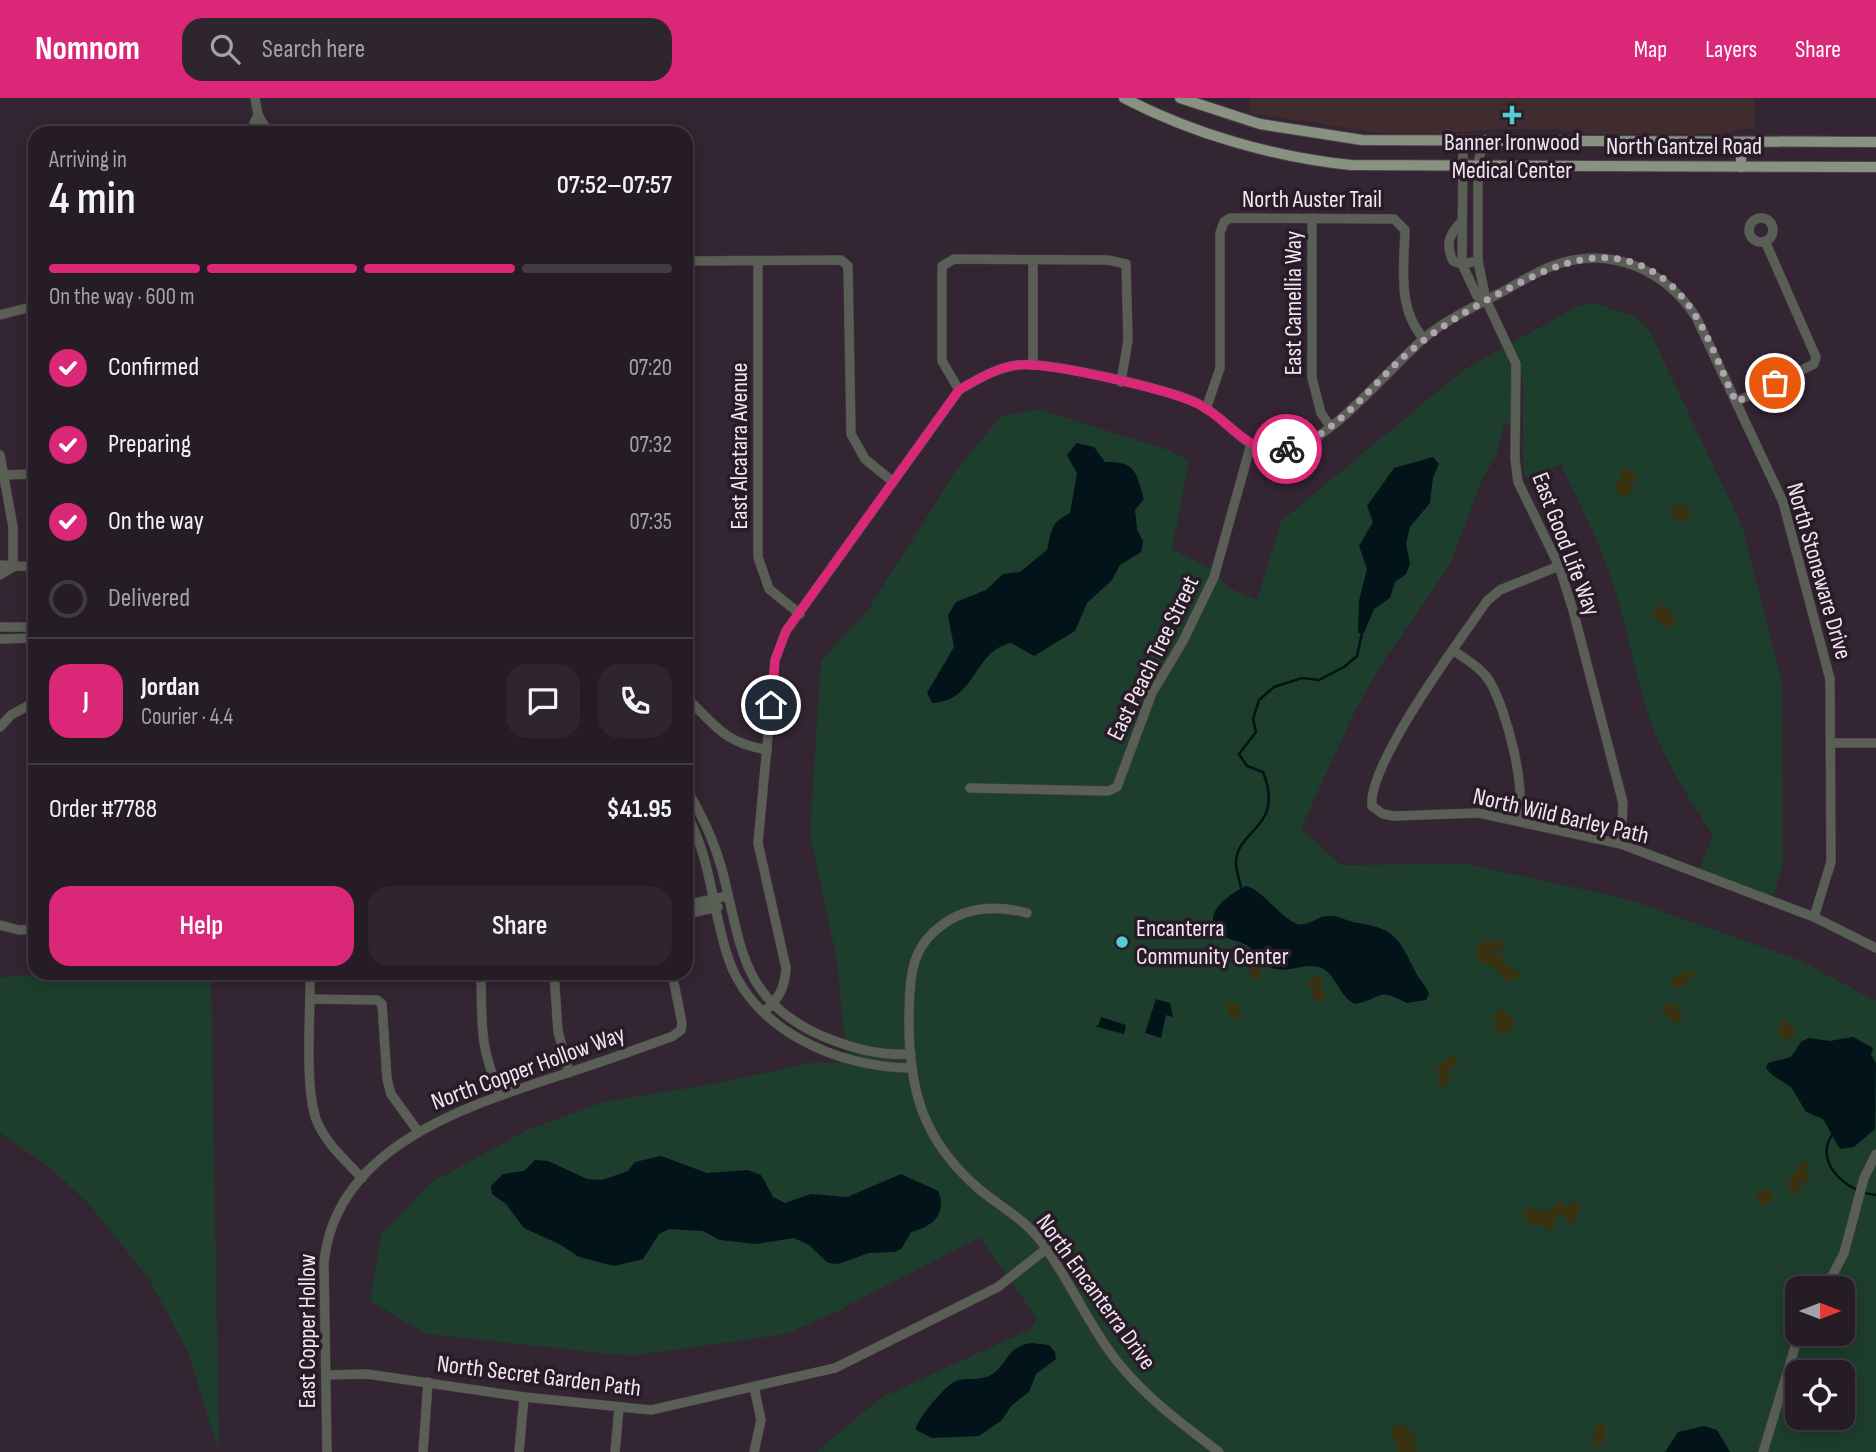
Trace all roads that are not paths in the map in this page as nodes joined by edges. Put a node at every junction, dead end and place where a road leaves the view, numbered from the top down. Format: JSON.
{"nodes":[{"id":1,"x":255,"y":98,"type":"edge"},
{"id":2,"x":1124,"y":98,"type":"edge"},
{"id":3,"x":1181,"y":98,"type":"edge"},
{"id":4,"x":258,"y":115,"type":"junction"},
{"id":5,"x":255,"y":126,"type":"edge"},
{"id":6,"x":265,"y":126,"type":"edge"},
{"id":7,"x":1482,"y":141,"type":"junction"},
{"id":8,"x":1463,"y":142,"type":"junction"},
{"id":9,"x":1741,"y":142,"type":"junction"},
{"id":10,"x":1876,"y":142,"type":"edge"},
{"id":11,"x":1463,"y":167,"type":"junction"},
{"id":12,"x":1478,"y":167,"type":"junction"},
{"id":13,"x":1741,"y":167,"type":"junction"},
{"id":14,"x":1876,"y":167,"type":"edge"},
{"id":15,"x":1312,"y":218,"type":"junction"},
{"id":16,"x":1462,"y":221,"type":"junction"},
{"id":17,"x":1765,"y":241,"type":"dead end"},
{"id":18,"x":1033,"y":260,"type":"junction"},
{"id":19,"x":693,"y":261,"type":"edge"},
{"id":20,"x":758,"y":261,"type":"junction"},
{"id":21,"x":1478,"y":261,"type":"junction"},
{"id":22,"x":1462,"y":264,"type":"junction"},
{"id":23,"x":1486,"y":300,"type":"junction"},
{"id":24,"x":28,"y":308,"type":"edge"},
{"id":25,"x":0,"y":315,"type":"edge"},
{"id":26,"x":1424,"y":339,"type":"junction"},
{"id":27,"x":1033,"y":365,"type":"junction"},
{"id":28,"x":1121,"y":382,"type":"junction"},
{"id":29,"x":959,"y":390,"type":"junction"},
{"id":30,"x":1736,"y":402,"type":"junction"},
{"id":31,"x":1206,"y":408,"type":"junction"},
{"id":32,"x":1330,"y":426,"type":"junction"},
{"id":33,"x":1251,"y":444,"type":"junction"},
{"id":34,"x":0,"y":455,"type":"edge"},
{"id":35,"x":28,"y":474,"type":"edge"},
{"id":36,"x":4,"y":475,"type":"junction"},
{"id":37,"x":892,"y":481,"type":"junction"},
{"id":38,"x":0,"y":565,"type":"edge"},
{"id":39,"x":1559,"y":566,"type":"junction"},
{"id":40,"x":13,"y":568,"type":"junction"},
{"id":41,"x":28,"y":568,"type":"edge"},
{"id":42,"x":0,"y":575,"type":"edge"},
{"id":43,"x":800,"y":614,"type":"junction"},
{"id":44,"x":0,"y":627,"type":"edge"},
{"id":45,"x":28,"y":627,"type":"edge"},
{"id":46,"x":28,"y":638,"type":"edge"},
{"id":47,"x":0,"y":639,"type":"edge"},
{"id":48,"x":1453,"y":650,"type":"junction"},
{"id":49,"x":693,"y":704,"type":"edge"},
{"id":50,"x":28,"y":706,"type":"edge"},
{"id":51,"x":0,"y":726,"type":"edge"},
{"id":52,"x":1832,"y":743,"type":"junction"},
{"id":53,"x":1876,"y":743,"type":"edge"},
{"id":54,"x":766,"y":750,"type":"junction"},
{"id":55,"x":970,"y":788,"type":"dead end"},
{"id":56,"x":693,"y":802,"type":"edge"},
{"id":57,"x":1516,"y":821,"type":"junction"},
{"id":58,"x":693,"y":829,"type":"edge"},
{"id":59,"x":1621,"y":845,"type":"junction"},
{"id":60,"x":728,"y":900,"type":"junction"},
{"id":61,"x":715,"y":904,"type":"junction"},
{"id":62,"x":693,"y":905,"type":"edge"},
{"id":63,"x":693,"y":912,"type":"edge"},
{"id":64,"x":1027,"y":913,"type":"dead end"},
{"id":65,"x":1814,"y":917,"type":"junction"},
{"id":66,"x":0,"y":925,"type":"edge"},
{"id":67,"x":28,"y":929,"type":"edge"},
{"id":68,"x":1876,"y":948,"type":"edge"},
{"id":69,"x":310,"y":980,"type":"edge"},
{"id":70,"x":481,"y":980,"type":"edge"},
{"id":71,"x":554,"y":980,"type":"edge"},
{"id":72,"x":673,"y":980,"type":"edge"},
{"id":73,"x":310,"y":999,"type":"junction"},
{"id":74,"x":772,"y":1005,"type":"junction"},
{"id":75,"x":763,"y":1012,"type":"junction"},
{"id":76,"x":911,"y":1054,"type":"junction"},
{"id":77,"x":912,"y":1068,"type":"junction"},
{"id":78,"x":569,"y":1073,"type":"junction"},
{"id":79,"x":501,"y":1095,"type":"junction"},
{"id":80,"x":417,"y":1130,"type":"junction"},
{"id":81,"x":1876,"y":1154,"type":"edge"},
{"id":82,"x":362,"y":1178,"type":"junction"},
{"id":83,"x":1046,"y":1249,"type":"junction"},
{"id":84,"x":1832,"y":1276,"type":"edge"},
{"id":85,"x":1795,"y":1346,"type":"edge"},
{"id":86,"x":326,"y":1375,"type":"junction"},
{"id":87,"x":428,"y":1382,"type":"junction"},
{"id":88,"x":754,"y":1387,"type":"junction"},
{"id":89,"x":524,"y":1397,"type":"junction"},
{"id":90,"x":619,"y":1408,"type":"junction"},
{"id":91,"x":327,"y":1452,"type":"edge"},
{"id":92,"x":424,"y":1452,"type":"edge"},
{"id":93,"x":520,"y":1452,"type":"edge"},
{"id":94,"x":615,"y":1452,"type":"edge"},
{"id":95,"x":754,"y":1452,"type":"edge"},
{"id":96,"x":1219,"y":1452,"type":"edge"},
{"id":97,"x":1763,"y":1452,"type":"edge"}],
"edges":[{"from":1,"to":4,"type":"street"},
{"from":2,"to":11,"type":"main road","name":"North Gantzel Road"},
{"from":3,"to":8,"type":"main road","name":"North Gantzel Road"},
{"from":4,"to":5,"type":"street"},
{"from":4,"to":6,"type":"street"},
{"from":7,"to":8,"type":"main road","name":"North Gantzel Road"},
{"from":7,"to":9,"type":"main road","name":"North Gantzel Road"},
{"from":7,"to":12,"type":"street","name":"East Good Life Way"},
{"from":8,"to":11,"type":"street","name":"East Good Life Way"},
{"from":9,"to":10,"type":"main road","name":"North Gantzel Road"},
{"from":9,"to":13,"type":"main road"},
{"from":11,"to":12,"type":"main road","name":"North Gantzel Road"},
{"from":11,"to":16,"type":"street","name":"East Good Life Way"},
{"from":12,"to":13,"type":"main road","name":"North Gantzel Road"},
{"from":12,"to":21,"type":"street","name":"East Good Life Way"},
{"from":13,"to":14,"type":"main road","name":"North Gantzel Road"},
{"from":15,"to":26,"type":"street","name":"North Auster Trail"},
{"from":15,"to":31,"type":"street","name":"North Auster Trail"},
{"from":15,"to":32,"type":"street","name":"East Camellia Way"},
{"from":16,"to":22,"type":"street","name":"East Good Life Way"},
{"from":16,"to":22,"type":"street"},
{"from":17,"to":30,"type":"street"},
{"from":18,"to":27,"type":"street"},
{"from":18,"to":28,"type":"street"},
{"from":18,"to":29,"type":"street"},
{"from":19,"to":20,"type":"street"},
{"from":20,"to":37,"type":"street"},
{"from":20,"to":43,"type":"street","name":"East Alcatara Avenue"},
{"from":21,"to":22,"type":"street"},
{"from":21,"to":23,"type":"street","name":"East Good Life Way"},
{"from":22,"to":23,"type":"street","name":"East Good Life Way"},
{"from":23,"to":26,"type":"street","name":"North Stoneware Drive"},
{"from":23,"to":30,"type":"street","name":"North Stoneware Drive"},
{"from":23,"to":39,"type":"street","name":"East Good Life Way"},
{"from":24,"to":25,"type":"street"},
{"from":26,"to":32,"type":"street","name":"North Stoneware Drive"},
{"from":27,"to":28,"type":"street","name":"North Stoneware Drive"},
{"from":27,"to":29,"type":"street","name":"North Stoneware Drive"},
{"from":28,"to":31,"type":"street","name":"North Stoneware Drive"},
{"from":29,"to":37,"type":"street","name":"North Stoneware Drive"},
{"from":30,"to":52,"type":"street","name":"North Stoneware Drive"},
{"from":31,"to":33,"type":"street","name":"North Stoneware Drive"},
{"from":32,"to":33,"type":"street","name":"North Stoneware Drive"},
{"from":33,"to":55,"type":"street","name":"East Peach Tree Street"},
{"from":34,"to":36,"type":"street"},
{"from":35,"to":36,"type":"street"},
{"from":36,"to":40,"type":"street"},
{"from":37,"to":43,"type":"street","name":"North Stoneware Drive"},
{"from":38,"to":40,"type":"street"},
{"from":39,"to":48,"type":"street","name":"North Wild Barley Path"},
{"from":39,"to":59,"type":"street","name":"East Good Life Way"},
{"from":40,"to":41,"type":"street"},
{"from":40,"to":42,"type":"street"},
{"from":43,"to":54,"type":"street","name":"North Stoneware Drive"},
{"from":44,"to":45,"type":"street"},
{"from":46,"to":47,"type":"street"},
{"from":48,"to":57,"type":"street"},
{"from":48,"to":57,"type":"street","name":"North Wild Barley Path"},
{"from":49,"to":54,"type":"street"},
{"from":50,"to":51,"type":"street"},
{"from":52,"to":53,"type":"street"},
{"from":52,"to":65,"type":"street","name":"North Stoneware Drive"},
{"from":54,"to":74,"type":"street","name":"North Stoneware Drive"},
{"from":56,"to":60,"type":"street"},
{"from":57,"to":59,"type":"street","name":"North Wild Barley Path"},
{"from":58,"to":61,"type":"street"},
{"from":59,"to":65,"type":"street","name":"North Wild Barley Path"},
{"from":60,"to":61,"type":"street"},
{"from":60,"to":74,"type":"street"},
{"from":61,"to":62,"type":"street"},
{"from":61,"to":63,"type":"street"},
{"from":61,"to":75,"type":"street"},
{"from":64,"to":76,"type":"street","name":"North Encanterra Drive"},
{"from":65,"to":68,"type":"street","name":"North Wild Barley Path"},
{"from":66,"to":67,"type":"street"},
{"from":69,"to":73,"type":"street"},
{"from":70,"to":79,"type":"street"},
{"from":71,"to":78,"type":"street"},
{"from":72,"to":78,"type":"street","name":"North Copper Hollow Way"},
{"from":73,"to":80,"type":"street"},
{"from":73,"to":82,"type":"street"},
{"from":74,"to":75,"type":"street","name":"North Stoneware Drive"},
{"from":74,"to":76,"type":"street"},
{"from":75,"to":77,"type":"street"},
{"from":76,"to":77,"type":"street","name":"North Encanterra Drive"},
{"from":77,"to":83,"type":"street","name":"North Encanterra Drive"},
{"from":78,"to":79,"type":"street","name":"North Copper Hollow Way"},
{"from":79,"to":80,"type":"street","name":"North Copper Hollow Way"},
{"from":80,"to":82,"type":"street","name":"North Copper Hollow Way"},
{"from":81,"to":84,"type":"street"},
{"from":82,"to":86,"type":"street","name":"East Copper Hollow"},
{"from":83,"to":88,"type":"street","name":"North Secret Garden Path"},
{"from":83,"to":96,"type":"street","name":"North Encanterra Drive"},
{"from":85,"to":97,"type":"street"},
{"from":86,"to":87,"type":"street","name":"North Secret Garden Path"},
{"from":86,"to":91,"type":"street","name":"East Copper Hollow"},
{"from":87,"to":89,"type":"street","name":"North Secret Garden Path"},
{"from":87,"to":92,"type":"street"},
{"from":88,"to":90,"type":"street","name":"North Secret Garden Path"},
{"from":88,"to":95,"type":"street"},
{"from":89,"to":90,"type":"street","name":"North Secret Garden Path"},
{"from":89,"to":93,"type":"street"},
{"from":90,"to":94,"type":"street"}]}
